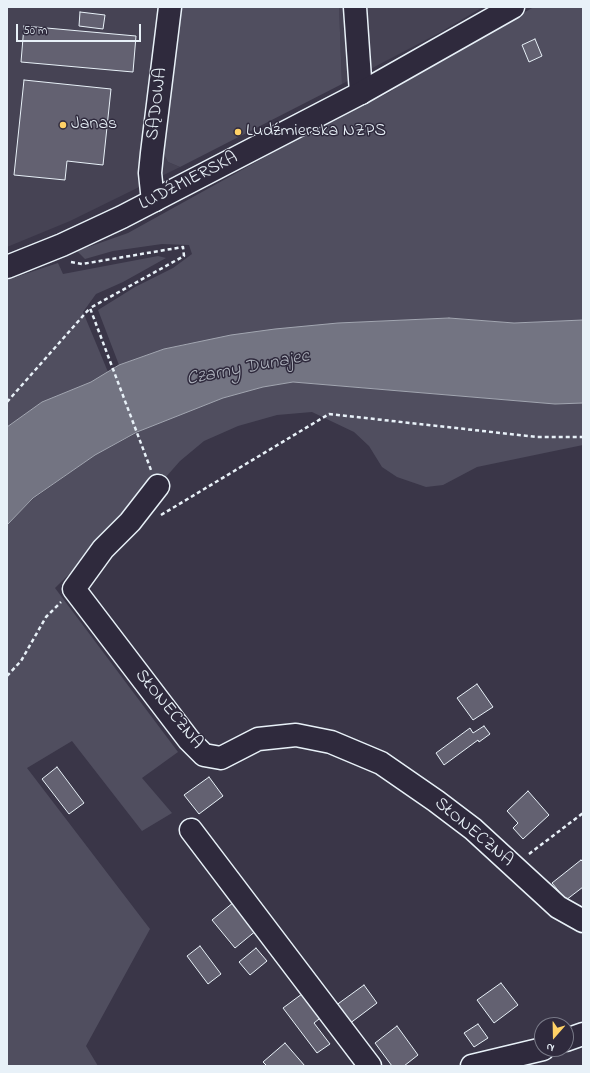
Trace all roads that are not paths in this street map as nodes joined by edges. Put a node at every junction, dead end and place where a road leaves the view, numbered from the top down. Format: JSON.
{"nodes":[{"id":1,"x":170,"y":7,"type":"edge"},
{"id":2,"x":355,"y":7,"type":"edge"},
{"id":3,"x":513,"y":7,"type":"edge"},
{"id":4,"x":361,"y":93,"type":"junction"},
{"id":5,"x":155,"y":200,"type":"junction"},
{"id":6,"x":7,"y":266,"type":"edge"},
{"id":7,"x":155,"y":479,"type":"road end"},
{"id":8,"x":191,"y":830,"type":"dead end"},
{"id":9,"x":583,"y":921,"type":"edge"},
{"id":10,"x":534,"y":1051,"type":"edge"},
{"id":11,"x":370,"y":1066,"type":"edge"},
{"id":12,"x":472,"y":1066,"type":"edge"}],
"edges":[{"from":1,"to":5,"type":"street","name":"SĄDOWA"},
{"from":2,"to":4,"type":"street"},
{"from":3,"to":4,"type":"street","name":"LUDŹMIERSKA"},
{"from":4,"to":5,"type":"street","name":"LUDŹMIERSKA"},
{"from":5,"to":6,"type":"street","name":"LUDŹMIERSKA"},
{"from":7,"to":9,"type":"street","name":"SŁONECZNA"},
{"from":8,"to":11,"type":"street"},
{"from":10,"to":12,"type":"street"}]}
